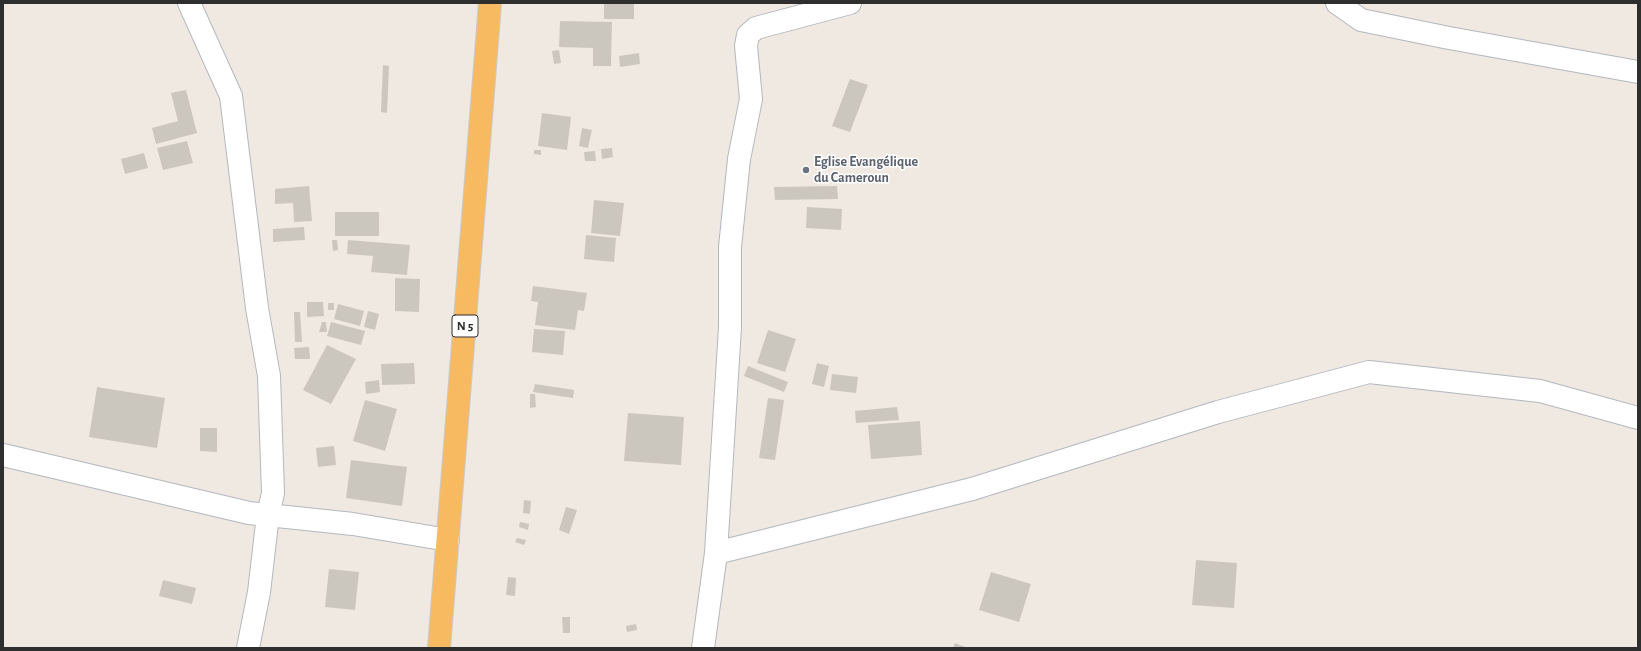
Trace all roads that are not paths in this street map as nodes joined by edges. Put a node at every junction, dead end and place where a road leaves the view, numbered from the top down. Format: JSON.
{"nodes":[{"id":1,"x":189,"y":3,"type":"edge"},
{"id":2,"x":490,"y":3,"type":"edge"},
{"id":3,"x":850,"y":3,"type":"edge"},
{"id":4,"x":1337,"y":3,"type":"edge"},
{"id":5,"x":1638,"y":72,"type":"edge"},
{"id":6,"x":1638,"y":418,"type":"edge"},
{"id":7,"x":3,"y":455,"type":"edge"},
{"id":8,"x":268,"y":515,"type":"junction"},
{"id":9,"x":448,"y":540,"type":"junction"},
{"id":10,"x":716,"y":553,"type":"junction"},
{"id":11,"x":248,"y":648,"type":"edge"},
{"id":12,"x":439,"y":648,"type":"edge"},
{"id":13,"x":703,"y":648,"type":"edge"}],
"edges":[{"from":1,"to":8,"type":"street"},
{"from":2,"to":9,"type":"highway","number":"N 5"},
{"from":3,"to":10,"type":"street"},
{"from":4,"to":5,"type":"street"},
{"from":6,"to":10,"type":"street"},
{"from":7,"to":8,"type":"street"},
{"from":8,"to":9,"type":"street"},
{"from":8,"to":11,"type":"street"},
{"from":9,"to":12,"type":"highway","number":"N 5"},
{"from":10,"to":13,"type":"street"}]}
